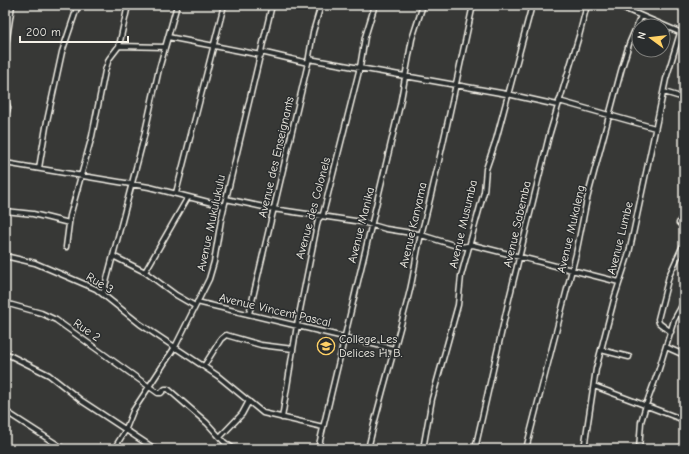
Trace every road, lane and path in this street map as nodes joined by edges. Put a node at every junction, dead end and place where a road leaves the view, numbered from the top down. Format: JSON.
{"nodes":[{"id":1,"x":12,"y":5,"type":"edge"},
{"id":2,"x":78,"y":5,"type":"edge"},
{"id":3,"x":128,"y":5,"type":"edge"},
{"id":4,"x":177,"y":5,"type":"edge"},
{"id":5,"x":224,"y":5,"type":"edge"},
{"id":6,"x":272,"y":5,"type":"edge"},
{"id":7,"x":321,"y":5,"type":"edge"},
{"id":8,"x":375,"y":5,"type":"edge"},
{"id":9,"x":423,"y":5,"type":"edge"},
{"id":10,"x":473,"y":5,"type":"edge"},
{"id":11,"x":532,"y":5,"type":"edge"},
{"id":12,"x":587,"y":5,"type":"edge"},
{"id":13,"x":616,"y":5,"type":"edge"},
{"id":14,"x":641,"y":16,"type":"junction"},
{"id":15,"x":682,"y":33,"type":"edge"},
{"id":16,"x":168,"y":37,"type":"junction"},
{"id":17,"x":119,"y":46,"type":"junction"},
{"id":18,"x":213,"y":46,"type":"junction"},
{"id":19,"x":165,"y":47,"type":"junction"},
{"id":20,"x":5,"y":52,"type":"edge"},
{"id":21,"x":261,"y":53,"type":"junction"},
{"id":22,"x":309,"y":61,"type":"junction"},
{"id":23,"x":360,"y":67,"type":"junction"},
{"id":24,"x":406,"y":76,"type":"junction"},
{"id":25,"x":457,"y":86,"type":"junction"},
{"id":26,"x":664,"y":92,"type":"junction"},
{"id":27,"x":507,"y":95,"type":"junction"},
{"id":28,"x":5,"y":97,"type":"edge"},
{"id":29,"x":684,"y":98,"type":"edge"},
{"id":30,"x":558,"y":103,"type":"junction"},
{"id":31,"x":610,"y":116,"type":"junction"},
{"id":32,"x":5,"y":118,"type":"edge"},
{"id":33,"x":655,"y":128,"type":"junction"},
{"id":34,"x":5,"y":163,"type":"edge"},
{"id":35,"x":39,"y":168,"type":"junction"},
{"id":36,"x":80,"y":176,"type":"junction"},
{"id":37,"x":131,"y":185,"type":"junction"},
{"id":38,"x":176,"y":193,"type":"junction"},
{"id":39,"x":188,"y":197,"type":"junction"},
{"id":40,"x":226,"y":199,"type":"junction"},
{"id":41,"x":224,"y":206,"type":"junction"},
{"id":42,"x":273,"y":209,"type":"junction"},
{"id":43,"x":5,"y":211,"type":"edge"},
{"id":44,"x":684,"y":213,"type":"edge"},
{"id":45,"x":322,"y":216,"type":"junction"},
{"id":46,"x":69,"y":223,"type":"junction"},
{"id":47,"x":372,"y":225,"type":"junction"},
{"id":48,"x":684,"y":227,"type":"edge"},
{"id":49,"x":421,"y":235,"type":"junction"},
{"id":50,"x":684,"y":243,"type":"edge"},
{"id":51,"x":66,"y":246,"type":"dead end"},
{"id":52,"x":469,"y":246,"type":"junction"},
{"id":53,"x":5,"y":256,"type":"edge"},
{"id":54,"x":113,"y":256,"type":"junction"},
{"id":55,"x":520,"y":257,"type":"junction"},
{"id":56,"x":572,"y":269,"type":"junction"},
{"id":57,"x":145,"y":272,"type":"junction"},
{"id":58,"x":619,"y":282,"type":"junction"},
{"id":59,"x":103,"y":294,"type":"junction"},
{"id":60,"x":684,"y":302,"type":"edge"},
{"id":61,"x":5,"y":303,"type":"edge"},
{"id":62,"x":196,"y":304,"type":"junction"},
{"id":63,"x":249,"y":314,"type":"junction"},
{"id":64,"x":297,"y":325,"type":"junction"},
{"id":65,"x":671,"y":332,"type":"junction"},
{"id":66,"x":344,"y":336,"type":"junction"},
{"id":67,"x":175,"y":347,"type":"junction"},
{"id":68,"x":666,"y":347,"type":"junction"},
{"id":69,"x":293,"y":349,"type":"junction"},
{"id":70,"x":394,"y":349,"type":"junction"},
{"id":71,"x":601,"y":350,"type":"junction"},
{"id":72,"x":5,"y":353,"type":"edge"},
{"id":73,"x":684,"y":355,"type":"edge"},
{"id":74,"x":629,"y":357,"type":"dead end"},
{"id":75,"x":204,"y":366,"type":"junction"},
{"id":76,"x":594,"y":386,"type":"junction"},
{"id":77,"x":150,"y":387,"type":"junction"},
{"id":78,"x":249,"y":401,"type":"junction"},
{"id":79,"x":646,"y":405,"type":"junction"},
{"id":80,"x":5,"y":411,"type":"edge"},
{"id":81,"x":282,"y":418,"type":"junction"},
{"id":82,"x":684,"y":420,"type":"edge"},
{"id":83,"x":323,"y":427,"type":"junction"},
{"id":84,"x":125,"y":430,"type":"junction"},
{"id":85,"x":220,"y":437,"type":"junction"},
{"id":86,"x":64,"y":449,"type":"edge"},
{"id":87,"x":114,"y":449,"type":"edge"},
{"id":88,"x":155,"y":449,"type":"edge"},
{"id":89,"x":234,"y":449,"type":"edge"},
{"id":90,"x":318,"y":449,"type":"edge"},
{"id":91,"x":368,"y":449,"type":"edge"},
{"id":92,"x":423,"y":449,"type":"edge"},
{"id":93,"x":475,"y":449,"type":"edge"},
{"id":94,"x":526,"y":449,"type":"edge"},
{"id":95,"x":584,"y":449,"type":"edge"},
{"id":96,"x":639,"y":449,"type":"edge"}],
"edges":[{"from":1,"to":20,"type":"street"},
{"from":2,"to":35,"type":"street"},
{"from":3,"to":17,"type":"street"},
{"from":4,"to":16,"type":"street"},
{"from":5,"to":18,"type":"street"},
{"from":6,"to":21,"type":"street","name":"Avenue Mukulukulu"},
{"from":7,"to":22,"type":"street","name":"Avenue des Enseignants"},
{"from":8,"to":23,"type":"street","name":"Avenue des Colonels"},
{"from":9,"to":24,"type":"street","name":"Avenue Manika"},
{"from":10,"to":25,"type":"street","name":"Avenue Kanyama"},
{"from":11,"to":27,"type":"street","name":"Avenue Musumba"},
{"from":12,"to":30,"type":"street","name":"Avenue Sabemba"},
{"from":13,"to":14,"type":"street"},
{"from":14,"to":15,"type":"street"},
{"from":14,"to":31,"type":"street","name":"Avenue Mukaleng"},
{"from":15,"to":26,"type":"street","name":"Avenue Lumbe"},
{"from":16,"to":18,"type":"street"},
{"from":16,"to":19,"type":"street"},
{"from":17,"to":19,"type":"street"},
{"from":17,"to":36,"type":"street"},
{"from":18,"to":21,"type":"street"},
{"from":18,"to":38,"type":"street"},
{"from":19,"to":37,"type":"street"},
{"from":21,"to":22,"type":"street"},
{"from":21,"to":40,"type":"street","name":"Avenue Mukulukulu"},
{"from":22,"to":23,"type":"street"},
{"from":22,"to":42,"type":"street","name":"Avenue des Enseignants"},
{"from":23,"to":24,"type":"street"},
{"from":23,"to":45,"type":"street","name":"Avenue des Colonels"},
{"from":24,"to":25,"type":"street"},
{"from":24,"to":47,"type":"street","name":"Avenue Manika"},
{"from":25,"to":27,"type":"street"},
{"from":25,"to":49,"type":"street","name":"Avenue Kanyama"},
{"from":26,"to":29,"type":"street"},
{"from":26,"to":33,"type":"street","name":"Avenue Lumbe"},
{"from":27,"to":30,"type":"street"},
{"from":27,"to":52,"type":"street","name":"Avenue Musumba"},
{"from":28,"to":32,"type":"street"},
{"from":30,"to":31,"type":"street"},
{"from":30,"to":55,"type":"street","name":"Avenue Sabemba"},
{"from":31,"to":33,"type":"street"},
{"from":31,"to":56,"type":"street","name":"Avenue Mukaleng"},
{"from":33,"to":58,"type":"street","name":"Avenue Lumbe"},
{"from":34,"to":35,"type":"street"},
{"from":35,"to":36,"type":"street"},
{"from":36,"to":37,"type":"street"},
{"from":36,"to":46,"type":"street"},
{"from":37,"to":38,"type":"street"},
{"from":37,"to":54,"type":"street"},
{"from":38,"to":39,"type":"street"},
{"from":39,"to":41,"type":"street"},
{"from":39,"to":57,"type":"street"},
{"from":40,"to":41,"type":"street","name":"Avenue Mukulukulu"},
{"from":40,"to":42,"type":"street"},
{"from":41,"to":62,"type":"street","name":"Avenue Mukulukulu"},
{"from":42,"to":45,"type":"street"},
{"from":42,"to":63,"type":"street","name":"Avenue des Enseignants"},
{"from":43,"to":46,"type":"street"},
{"from":44,"to":48,"type":"street"},
{"from":45,"to":47,"type":"street"},
{"from":45,"to":64,"type":"street","name":"Avenue des Colonels"},
{"from":46,"to":51,"type":"street"},
{"from":47,"to":49,"type":"street"},
{"from":47,"to":66,"type":"street","name":"Avenue Manika"},
{"from":49,"to":52,"type":"street"},
{"from":49,"to":70,"type":"street","name":"Avenue Kanyama"},
{"from":50,"to":65,"type":"street"},
{"from":52,"to":55,"type":"street"},
{"from":52,"to":92,"type":"street","name":"Avenue Musumba"},
{"from":53,"to":59,"type":"street","name":"Rue 3"},
{"from":54,"to":57,"type":"street","name":"Avenue Vincent Pascal"},
{"from":54,"to":59,"type":"street"},
{"from":55,"to":56,"type":"street"},
{"from":55,"to":93,"type":"street","name":"Avenue Sabemba"},
{"from":56,"to":58,"type":"street"},
{"from":56,"to":94,"type":"street","name":"Avenue Mukaleng"},
{"from":57,"to":62,"type":"street","name":"Avenue Vincent Pascal"},
{"from":58,"to":71,"type":"street","name":"Avenue Lumbe"},
{"from":59,"to":67,"type":"street","name":"Rue 3"},
{"from":60,"to":65,"type":"street"},
{"from":61,"to":77,"type":"street","name":"Rue 2"},
{"from":62,"to":63,"type":"street","name":"Avenue Vincent Pascal"},
{"from":62,"to":67,"type":"street","name":"Avenue Mukulukulu"},
{"from":63,"to":64,"type":"street","name":"Avenue Vincent Pascal"},
{"from":64,"to":66,"type":"street","name":"Avenue Vincent Pascal"},
{"from":64,"to":69,"type":"street","name":"Avenue des Colonels"},
{"from":65,"to":68,"type":"street"},
{"from":66,"to":70,"type":"street","name":"Avenue Vincent Pascal"},
{"from":66,"to":83,"type":"street","name":"Avenue Manika"},
{"from":67,"to":75,"type":"street","name":"Rue 3"},
{"from":67,"to":77,"type":"street","name":"Avenue Mukulukulu"},
{"from":68,"to":73,"type":"street"},
{"from":68,"to":79,"type":"street"},
{"from":69,"to":75,"type":"street"},
{"from":69,"to":81,"type":"street","name":"Avenue des Colonels"},
{"from":70,"to":91,"type":"street","name":"Avenue Kanyama"},
{"from":71,"to":74,"type":"street"},
{"from":71,"to":76,"type":"street","name":"Avenue Lumbe"},
{"from":72,"to":84,"type":"street"},
{"from":75,"to":78,"type":"street","name":"Rue 3"},
{"from":76,"to":79,"type":"street"},
{"from":76,"to":95,"type":"street","name":"Avenue Lumbe"},
{"from":77,"to":84,"type":"street","name":"Avenue Mukulukulu"},
{"from":77,"to":85,"type":"street"},
{"from":78,"to":81,"type":"street","name":"Rue 3"},
{"from":78,"to":85,"type":"street"},
{"from":79,"to":82,"type":"street"},
{"from":79,"to":96,"type":"street"},
{"from":80,"to":86,"type":"street"},
{"from":81,"to":83,"type":"street","name":"Rue 3"},
{"from":83,"to":90,"type":"street","name":"Avenue Manika"},
{"from":84,"to":87,"type":"street","name":"Avenue Mukulukulu"},
{"from":84,"to":88,"type":"street"},
{"from":85,"to":89,"type":"street"}]}
